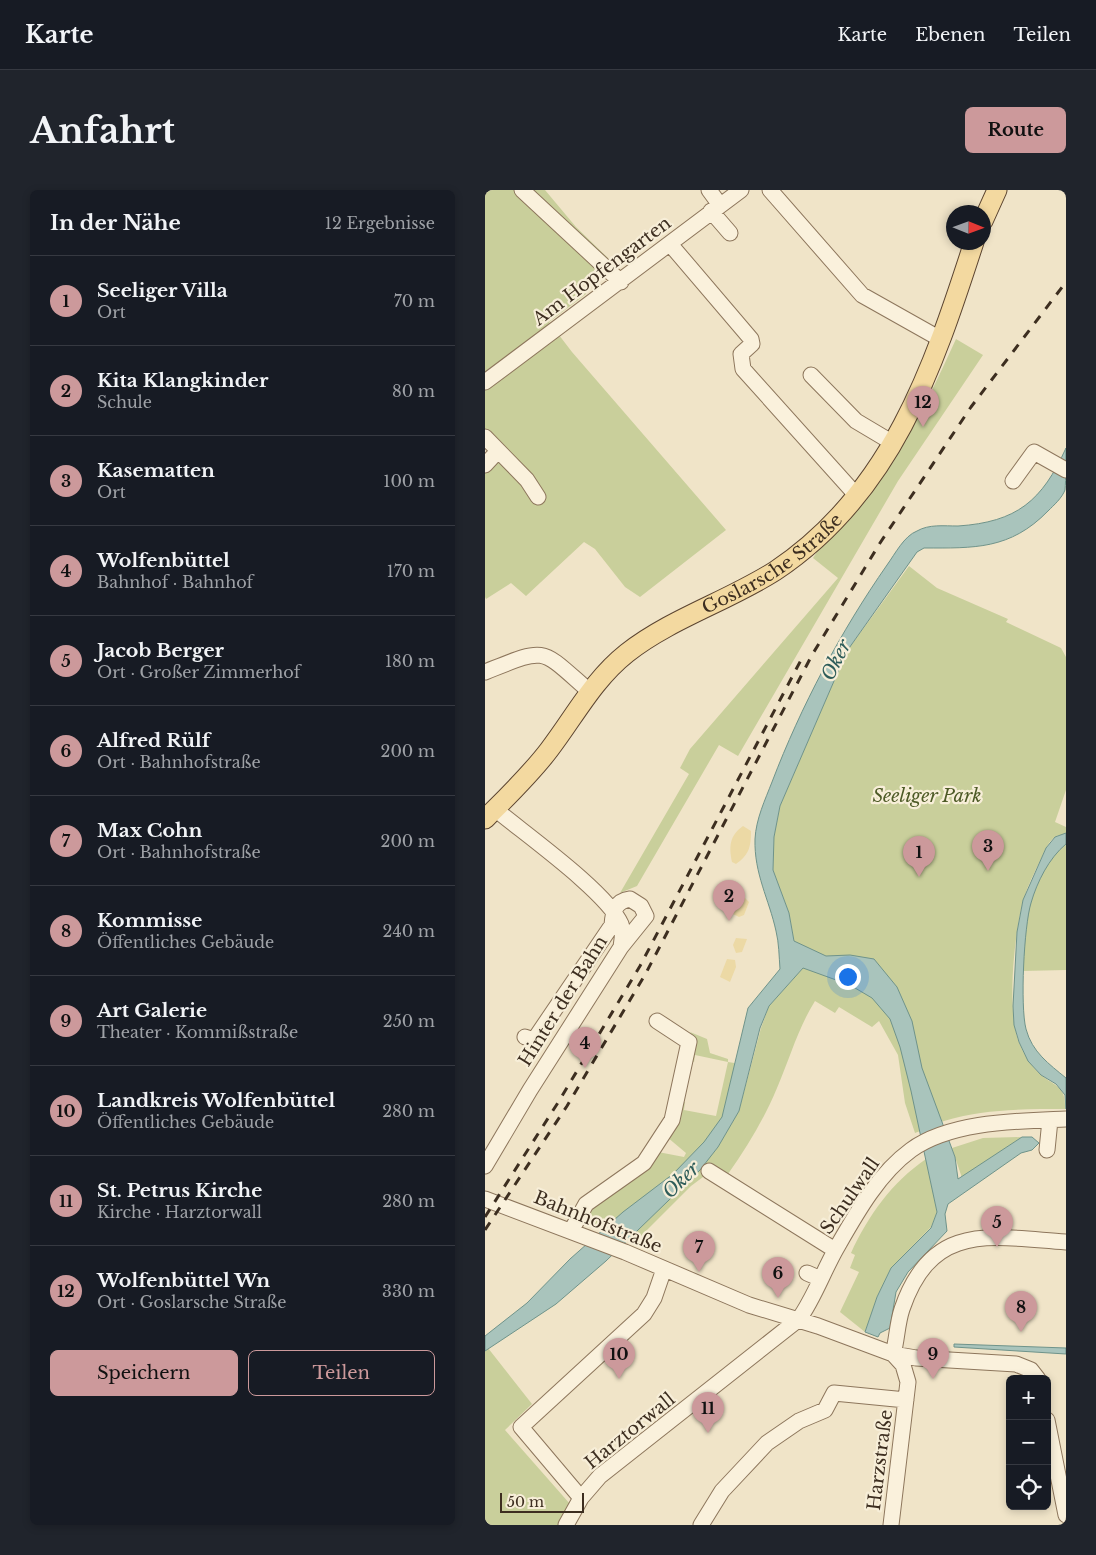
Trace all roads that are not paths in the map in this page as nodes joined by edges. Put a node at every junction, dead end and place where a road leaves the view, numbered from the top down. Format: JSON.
{"nodes":[{"id":1,"x":522,"y":190,"type":"edge"},
{"id":2,"x":709,"y":190,"type":"edge"},
{"id":3,"x":741,"y":190,"type":"edge"},
{"id":4,"x":770,"y":190,"type":"edge"},
{"id":5,"x":997,"y":190,"type":"edge"},
{"id":6,"x":990,"y":205,"type":"edge"},
{"id":7,"x":715,"y":208,"type":"junction"},
{"id":8,"x":730,"y":233,"type":"dead end"},
{"id":9,"x":670,"y":244,"type":"junction"},
{"id":10,"x":971,"y":250,"type":"edge"},
{"id":11,"x":621,"y":282,"type":"junction"},
{"id":12,"x":942,"y":340,"type":"junction"},
{"id":13,"x":811,"y":374,"type":"dead end"},
{"id":14,"x":485,"y":382,"type":"edge"},
{"id":15,"x":485,"y":437,"type":"edge"},
{"id":16,"x":893,"y":443,"type":"junction"},
{"id":17,"x":498,"y":451,"type":"junction"},
{"id":18,"x":485,"y":465,"type":"edge"},
{"id":19,"x":1066,"y":470,"type":"edge"},
{"id":20,"x":1013,"y":481,"type":"dead end"},
{"id":21,"x":857,"y":496,"type":"junction"},
{"id":22,"x":538,"y":497,"type":"dead end"},
{"id":23,"x":485,"y":672,"type":"edge"},
{"id":24,"x":589,"y":691,"type":"junction"},
{"id":25,"x":490,"y":814,"type":"edge"},
{"id":26,"x":613,"y":911,"type":"junction"},
{"id":27,"x":621,"y":947,"type":"junction"},
{"id":28,"x":657,"y":1021,"type":"dead end"},
{"id":29,"x":525,"y":1037,"type":"dead end"},
{"id":30,"x":1066,"y":1119,"type":"edge"},
{"id":31,"x":1050,"y":1120,"type":"junction"},
{"id":32,"x":1047,"y":1150,"type":"dead end"},
{"id":33,"x":485,"y":1166,"type":"edge"},
{"id":34,"x":709,"y":1171,"type":"dead end"},
{"id":35,"x":485,"y":1199,"type":"edge"},
{"id":36,"x":571,"y":1231,"type":"junction"},
{"id":37,"x":1066,"y":1242,"type":"edge"},
{"id":38,"x":835,"y":1250,"type":"junction"},
{"id":39,"x":664,"y":1269,"type":"junction"},
{"id":40,"x":799,"y":1320,"type":"junction"},
{"id":41,"x":893,"y":1354,"type":"junction"},
{"id":42,"x":1035,"y":1375,"type":"edge"},
{"id":43,"x":906,"y":1400,"type":"junction"},
{"id":44,"x":1051,"y":1436,"type":"edge"},
{"id":45,"x":1063,"y":1482,"type":"edge"},
{"id":46,"x":581,"y":1498,"type":"junction"},
{"id":47,"x":1066,"y":1515,"type":"edge"},
{"id":48,"x":566,"y":1525,"type":"edge"},
{"id":49,"x":701,"y":1525,"type":"edge"},
{"id":50,"x":891,"y":1525,"type":"edge"}],
"edges":[{"from":1,"to":11,"type":"street"},
{"from":2,"to":7,"type":"street"},
{"from":3,"to":7,"type":"street","name":"Am Hopfengarten"},
{"from":4,"to":12,"type":"street"},
{"from":5,"to":6,"type":"main road"},
{"from":7,"to":8,"type":"street"},
{"from":7,"to":9,"type":"street","name":"Am Hopfengarten"},
{"from":9,"to":11,"type":"street","name":"Am Hopfengarten"},
{"from":9,"to":21,"type":"street"},
{"from":10,"to":12,"type":"main road","name":"Goslarsche Straße"},
{"from":11,"to":14,"type":"street","name":"Am Hopfengarten"},
{"from":12,"to":16,"type":"main road","name":"Goslarsche Straße"},
{"from":13,"to":16,"type":"street"},
{"from":15,"to":17,"type":"street"},
{"from":16,"to":21,"type":"main road","name":"Goslarsche Straße"},
{"from":17,"to":18,"type":"street"},
{"from":17,"to":22,"type":"street"},
{"from":19,"to":20,"type":"street"},
{"from":21,"to":24,"type":"main road","name":"Goslarsche Straße"},
{"from":23,"to":24,"type":"street"},
{"from":24,"to":25,"type":"main road","name":"Goslarsche Straße"},
{"from":25,"to":26,"type":"street","name":"Hinter der Bahn"},
{"from":26,"to":27,"type":"street","name":"Hinter der Bahn"},
{"from":26,"to":27,"type":"street"},
{"from":26,"to":29,"type":"street"},
{"from":27,"to":33,"type":"street","name":"Hinter der Bahn"},
{"from":28,"to":36,"type":"street"},
{"from":30,"to":31,"type":"street","name":"Schulwall"},
{"from":31,"to":32,"type":"street"},
{"from":31,"to":38,"type":"street","name":"Schulwall"},
{"from":34,"to":38,"type":"street","name":"Schulwall"},
{"from":35,"to":36,"type":"street","name":"Bahnhofstraße"},
{"from":36,"to":39,"type":"street","name":"Bahnhofstraße"},
{"from":37,"to":41,"type":"street"},
{"from":38,"to":40,"type":"street","name":"Schulwall"},
{"from":39,"to":40,"type":"street","name":"Bahnhofstraße"},
{"from":39,"to":46,"type":"street","name":"Harztorwall"},
{"from":40,"to":41,"type":"street","name":"Bahnhofstraße"},
{"from":40,"to":46,"type":"street","name":"Harztorwall"},
{"from":41,"to":42,"type":"street","name":"Bahnhofstraße"},
{"from":41,"to":43,"type":"street","name":"Harzstraße"},
{"from":43,"to":49,"type":"street"},
{"from":43,"to":50,"type":"street","name":"Harzstraße"},
{"from":44,"to":45,"type":"street"},
{"from":45,"to":47,"type":"street"},
{"from":46,"to":48,"type":"street","name":"Harztorwall"}]}
